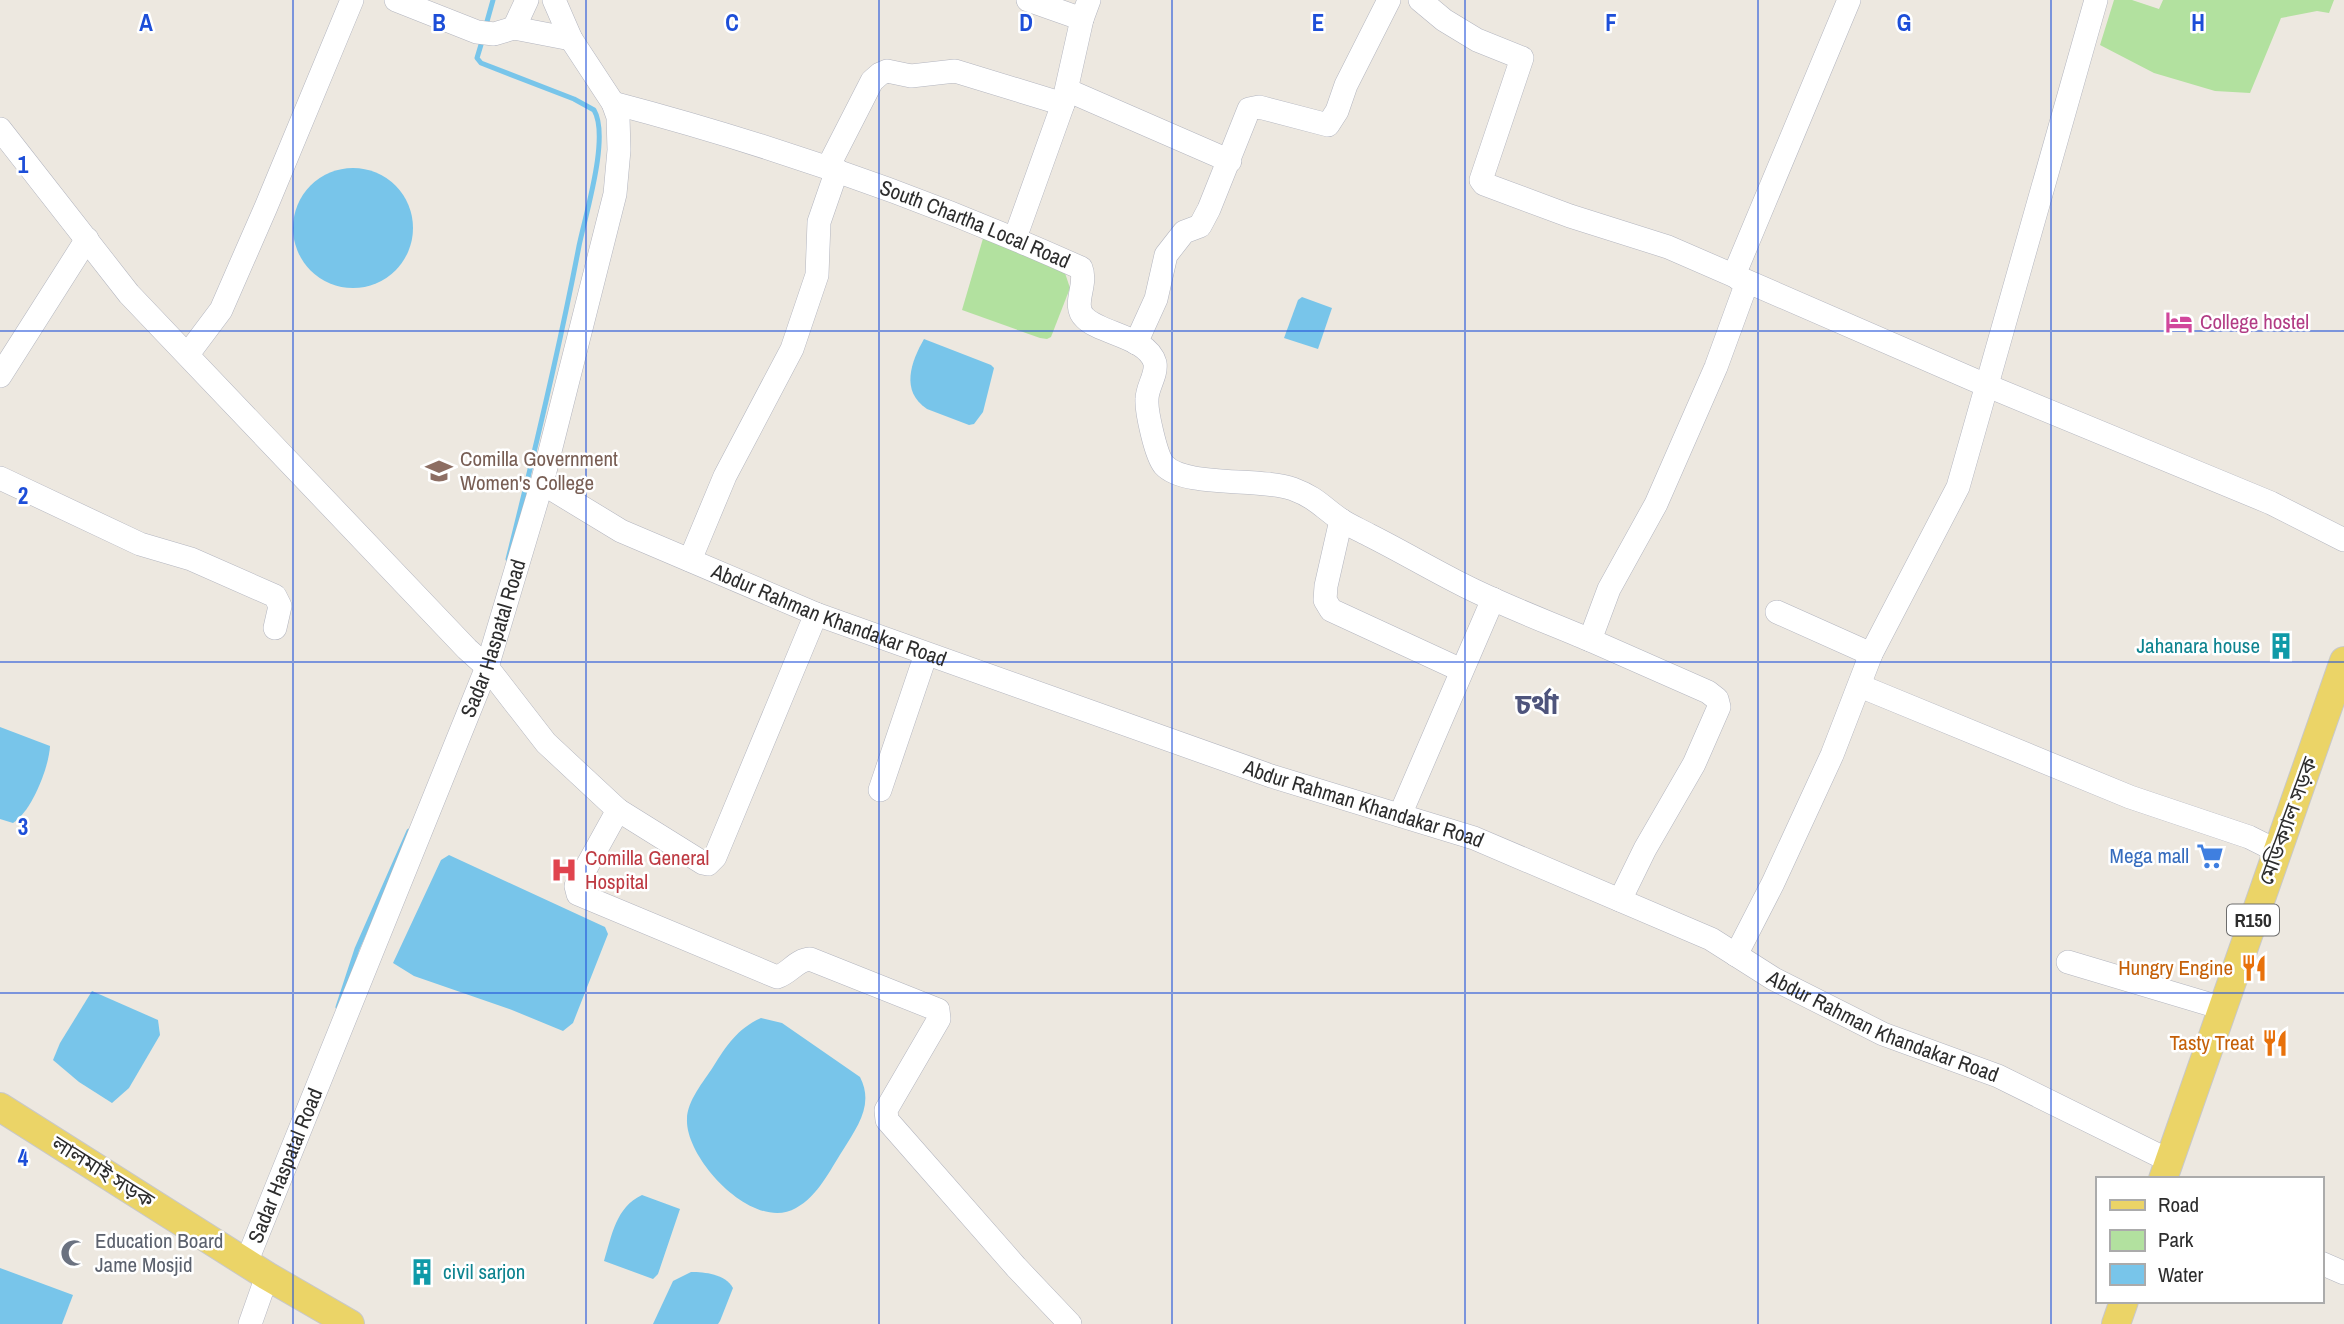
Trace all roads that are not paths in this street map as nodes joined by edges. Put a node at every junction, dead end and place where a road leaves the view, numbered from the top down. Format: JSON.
{"nodes":[{"id":1,"x":352,"y":0,"type":"edge"},
{"id":2,"x":396,"y":0,"type":"edge"},
{"id":3,"x":527,"y":0,"type":"edge"},
{"id":4,"x":554,"y":0,"type":"edge"},
{"id":5,"x":1028,"y":0,"type":"edge"},
{"id":6,"x":1389,"y":0,"type":"edge"},
{"id":7,"x":1420,"y":0,"type":"edge"},
{"id":8,"x":1849,"y":0,"type":"edge"},
{"id":9,"x":2096,"y":0,"type":"edge"},
{"id":10,"x":1085,"y":10,"type":"edge"},
{"id":11,"x":495,"y":31,"type":"junction"},
{"id":12,"x":571,"y":39,"type":"junction"},
{"id":13,"x":1065,"y":97,"type":"junction"},
{"id":14,"x":614,"y":103,"type":"junction"},
{"id":15,"x":0,"y":129,"type":"edge"},
{"id":16,"x":1230,"y":161,"type":"junction"},
{"id":17,"x":833,"y":169,"type":"junction"},
{"id":18,"x":1014,"y":238,"type":"junction"},
{"id":19,"x":87,"y":239,"type":"junction"},
{"id":20,"x":1734,"y":275,"type":"junction"},
{"id":21,"x":1136,"y":343,"type":"junction"},
{"id":22,"x":188,"y":355,"type":"junction"},
{"id":23,"x":0,"y":376,"type":"edge"},
{"id":24,"x":1988,"y":386,"type":"junction"},
{"id":25,"x":0,"y":478,"type":"edge"},
{"id":26,"x":542,"y":483,"type":"junction"},
{"id":27,"x":1341,"y":520,"type":"junction"},
{"id":28,"x":2344,"y":540,"type":"edge"},
{"id":29,"x":690,"y":560,"type":"junction"},
{"id":30,"x":1493,"y":599,"type":"junction"},
{"id":31,"x":1777,"y":612,"type":"dead end"},
{"id":32,"x":816,"y":614,"type":"junction"},
{"id":33,"x":275,"y":628,"type":"dead end"},
{"id":34,"x":1590,"y":640,"type":"junction"},
{"id":35,"x":926,"y":654,"type":"junction"},
{"id":36,"x":1871,"y":654,"type":"junction"},
{"id":37,"x":479,"y":659,"type":"junction"},
{"id":38,"x":1461,"y":670,"type":"junction"},
{"id":39,"x":2342,"y":676,"type":"edge"},
{"id":40,"x":1860,"y":686,"type":"junction"},
{"id":41,"x":2333,"y":728,"type":"edge"},
{"id":42,"x":880,"y":790,"type":"dead end"},
{"id":43,"x":618,"y":810,"type":"junction"},
{"id":44,"x":1400,"y":815,"type":"junction"},
{"id":45,"x":2277,"y":851,"type":"junction"},
{"id":46,"x":1620,"y":901,"type":"junction"},
{"id":47,"x":1736,"y":955,"type":"junction"},
{"id":48,"x":2068,"y":962,"type":"dead end"},
{"id":49,"x":2222,"y":1008,"type":"junction"},
{"id":50,"x":0,"y":1107,"type":"edge"},
{"id":51,"x":2165,"y":1169,"type":"edge"},
{"id":52,"x":2323,"y":1264,"type":"edge"},
{"id":53,"x":257,"y":1270,"type":"junction"},
{"id":54,"x":2344,"y":1273,"type":"edge"},
{"id":55,"x":2123,"y":1303,"type":"edge"},
{"id":56,"x":250,"y":1324,"type":"edge"},
{"id":57,"x":350,"y":1324,"type":"edge"},
{"id":58,"x":1070,"y":1324,"type":"edge"},
{"id":59,"x":2116,"y":1324,"type":"edge"}],
"edges":[{"from":1,"to":22,"type":"street"},
{"from":2,"to":11,"type":"street"},
{"from":3,"to":11,"type":"street"},
{"from":4,"to":12,"type":"street","name":"Sadar Haspatal Road"},
{"from":5,"to":10,"type":"street"},
{"from":6,"to":16,"type":"street"},
{"from":7,"to":20,"type":"street"},
{"from":8,"to":20,"type":"street"},
{"from":9,"to":24,"type":"street"},
{"from":10,"to":13,"type":"street"},
{"from":11,"to":12,"type":"street"},
{"from":12,"to":14,"type":"street","name":"Sadar Haspatal Road"},
{"from":13,"to":16,"type":"street"},
{"from":13,"to":17,"type":"street"},
{"from":13,"to":18,"type":"street"},
{"from":14,"to":17,"type":"street","name":"South Chartha Local Road"},
{"from":14,"to":26,"type":"street","name":"Sadar Haspatal Road"},
{"from":15,"to":19,"type":"street"},
{"from":16,"to":21,"type":"street"},
{"from":17,"to":18,"type":"street","name":"South Chartha Local Road"},
{"from":17,"to":29,"type":"street"},
{"from":18,"to":21,"type":"street","name":"South Chartha Local Road"},
{"from":19,"to":22,"type":"street"},
{"from":19,"to":23,"type":"street"},
{"from":20,"to":24,"type":"street"},
{"from":20,"to":34,"type":"street"},
{"from":21,"to":27,"type":"street"},
{"from":22,"to":37,"type":"street"},
{"from":24,"to":28,"type":"street"},
{"from":24,"to":36,"type":"street"},
{"from":25,"to":33,"type":"street"},
{"from":26,"to":29,"type":"street","name":"Abdur Rahman Khandakar Road"},
{"from":26,"to":37,"type":"street","name":"Sadar Haspatal Road"},
{"from":27,"to":30,"type":"street"},
{"from":27,"to":38,"type":"street"},
{"from":29,"to":32,"type":"street","name":"Abdur Rahman Khandakar Road"},
{"from":30,"to":34,"type":"street"},
{"from":30,"to":38,"type":"street"},
{"from":31,"to":36,"type":"street"},
{"from":32,"to":35,"type":"street","name":"Abdur Rahman Khandakar Road"},
{"from":32,"to":43,"type":"street"},
{"from":34,"to":46,"type":"street"},
{"from":35,"to":42,"type":"street"},
{"from":35,"to":44,"type":"street","name":"Abdur Rahman Khandakar Road"},
{"from":36,"to":40,"type":"street"},
{"from":37,"to":43,"type":"street"},
{"from":37,"to":53,"type":"street","name":"Sadar Haspatal Road"},
{"from":38,"to":44,"type":"street"},
{"from":39,"to":41,"type":"main road","name":"মেডিক্যাল সড়ক","number":"R150"},
{"from":40,"to":45,"type":"street"},
{"from":40,"to":47,"type":"street"},
{"from":41,"to":45,"type":"main road","name":"মেডিক্যাল সড়ক","number":"R150"},
{"from":43,"to":58,"type":"street"},
{"from":44,"to":46,"type":"street","name":"Abdur Rahman Khandakar Road"},
{"from":45,"to":49,"type":"main road","name":"মেডিক্যাল সড়ক","number":"R150"},
{"from":46,"to":47,"type":"street","name":"Abdur Rahman Khandakar Road"},
{"from":47,"to":51,"type":"street","name":"Abdur Rahman Khandakar Road"},
{"from":48,"to":49,"type":"street"},
{"from":49,"to":51,"type":"main road","name":"মেডিক্যাল সড়ক","number":"R150"},
{"from":50,"to":53,"type":"main road","name":"লালমাই সড়ক"},
{"from":52,"to":54,"type":"street"},
{"from":53,"to":56,"type":"street","name":"Sadar Haspatal Road"},
{"from":53,"to":57,"type":"main road","name":"লালমাই সড়ক"},
{"from":55,"to":59,"type":"main road"}]}
